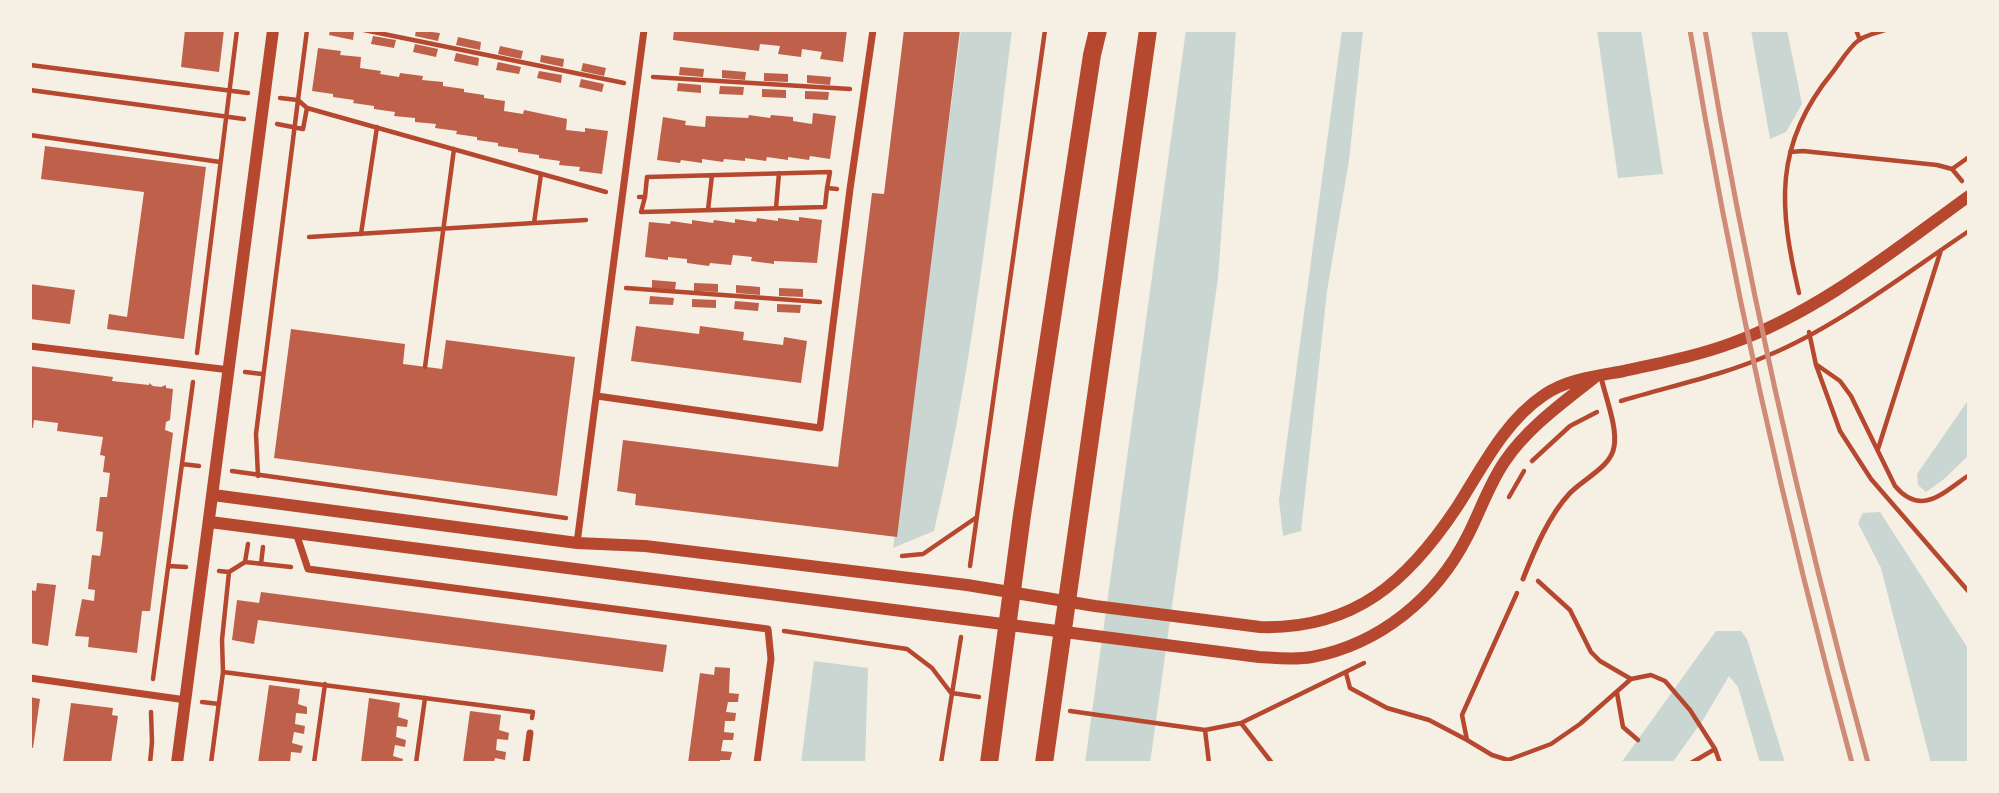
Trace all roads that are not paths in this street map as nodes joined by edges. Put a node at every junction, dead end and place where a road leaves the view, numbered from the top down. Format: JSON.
{"nodes":[{"id":1,"x":273,"y":30,"type":"edge"},
{"id":2,"x":644,"y":30,"type":"edge"},
{"id":3,"x":873,"y":30,"type":"edge"},
{"id":4,"x":1098,"y":30,"type":"edge"},
{"id":5,"x":1148,"y":30,"type":"edge"},
{"id":6,"x":1969,"y":196,"type":"edge"},
{"id":7,"x":30,"y":346,"type":"edge"},
{"id":8,"x":230,"y":370,"type":"junction"},
{"id":9,"x":1598,"y":377,"type":"junction"},
{"id":10,"x":597,"y":396,"type":"junction"},
{"id":11,"x":213,"y":495,"type":"junction"},
{"id":12,"x":300,"y":507,"type":"junction"},
{"id":13,"x":210,"y":522,"type":"junction"},
{"id":14,"x":296,"y":533,"type":"junction"},
{"id":15,"x":577,"y":543,"type":"junction"},
{"id":16,"x":1523,"y":579,"type":"road end"},
{"id":17,"x":1011,"y":592,"type":"junction"},
{"id":18,"x":1066,"y":601,"type":"junction"},
{"id":19,"x":1007,"y":624,"type":"junction"},
{"id":20,"x":1062,"y":632,"type":"junction"},
{"id":21,"x":30,"y":678,"type":"edge"},
{"id":22,"x":186,"y":700,"type":"junction"},
{"id":23,"x":530,"y":733,"type":"road end"},
{"id":24,"x":177,"y":763,"type":"edge"},
{"id":25,"x":526,"y":763,"type":"edge"},
{"id":26,"x":757,"y":763,"type":"edge"},
{"id":27,"x":989,"y":763,"type":"edge"},
{"id":28,"x":1044,"y":763,"type":"edge"}],
"edges":[{"from":1,"to":8,"type":"street"},
{"from":2,"to":10,"type":"street"},
{"from":3,"to":10,"type":"street"},
{"from":4,"to":17,"type":"main road"},
{"from":5,"to":18,"type":"main road"},
{"from":6,"to":9,"type":"street"},
{"from":7,"to":8,"type":"street"},
{"from":8,"to":11,"type":"street"},
{"from":9,"to":16,"type":"lane"},
{"from":9,"to":18,"type":"street"},
{"from":9,"to":20,"type":"street"},
{"from":10,"to":15,"type":"street"},
{"from":11,"to":12,"type":"street"},
{"from":11,"to":13,"type":"street"},
{"from":12,"to":14,"type":"street"},
{"from":12,"to":15,"type":"street"},
{"from":13,"to":14,"type":"street"},
{"from":13,"to":22,"type":"street"},
{"from":14,"to":19,"type":"street"},
{"from":14,"to":26,"type":"street"},
{"from":15,"to":17,"type":"street"},
{"from":17,"to":18,"type":"street"},
{"from":17,"to":19,"type":"main road"},
{"from":18,"to":20,"type":"main road"},
{"from":19,"to":20,"type":"street"},
{"from":19,"to":27,"type":"main road"},
{"from":20,"to":28,"type":"main road"},
{"from":21,"to":22,"type":"street"},
{"from":22,"to":24,"type":"street"},
{"from":23,"to":25,"type":"street"}]}
